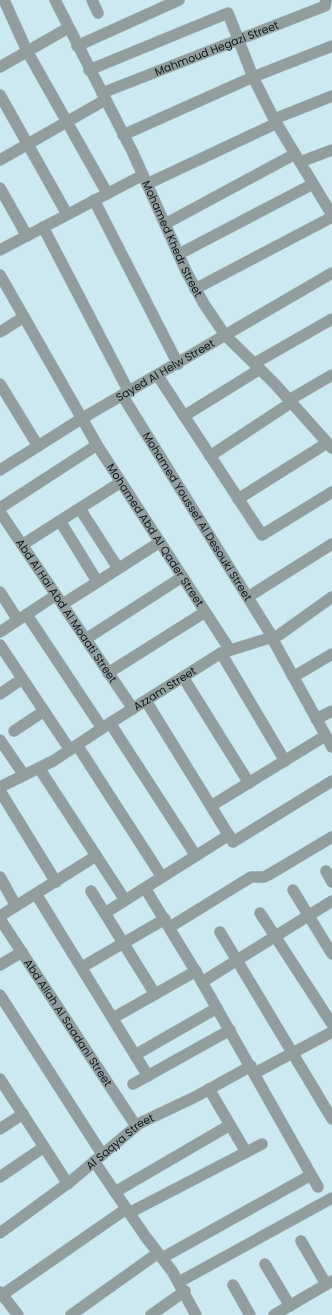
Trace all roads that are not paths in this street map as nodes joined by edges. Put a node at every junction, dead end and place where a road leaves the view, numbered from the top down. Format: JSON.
{"nodes":[{"id":1,"x":4,"y":0,"type":"edge"},
{"id":2,"x":55,"y":0,"type":"edge"},
{"id":3,"x":92,"y":0,"type":"edge"},
{"id":4,"x":179,"y":0,"type":"edge"},
{"id":5,"x":326,"y":0,"type":"edge"},
{"id":6,"x":98,"y":13,"type":"dead end"},
{"id":7,"x":68,"y":28,"type":"junction"},
{"id":8,"x":238,"y":39,"type":"junction"},
{"id":9,"x":77,"y":46,"type":"junction"},
{"id":10,"x":332,"y":46,"type":"edge"},
{"id":11,"x":28,"y":51,"type":"junction"},
{"id":12,"x":0,"y":67,"type":"edge"},
{"id":13,"x":89,"y":70,"type":"junction"},
{"id":14,"x":253,"y":77,"type":"junction"},
{"id":15,"x":0,"y":95,"type":"edge"},
{"id":16,"x":103,"y":96,"type":"junction"},
{"id":17,"x":332,"y":96,"type":"edge"},
{"id":18,"x":67,"y":121,"type":"junction"},
{"id":19,"x":276,"y":121,"type":"junction"},
{"id":20,"x":124,"y":135,"type":"junction"},
{"id":21,"x":27,"y":144,"type":"junction"},
{"id":22,"x":332,"y":150,"type":"edge"},
{"id":23,"x":298,"y":158,"type":"junction"},
{"id":24,"x":0,"y":160,"type":"edge"},
{"id":25,"x":145,"y":179,"type":"junction"},
{"id":26,"x":313,"y":184,"type":"junction"},
{"id":27,"x":0,"y":188,"type":"edge"},
{"id":28,"x":107,"y":193,"type":"junction"},
{"id":29,"x":94,"y":200,"type":"junction"},
{"id":30,"x":331,"y":210,"type":"edge"},
{"id":31,"x":67,"y":214,"type":"junction"},
{"id":32,"x":165,"y":224,"type":"junction"},
{"id":33,"x":43,"y":227,"type":"junction"},
{"id":34,"x":26,"y":236,"type":"junction"},
{"id":35,"x":0,"y":250,"type":"edge"},
{"id":36,"x":178,"y":254,"type":"junction"},
{"id":37,"x":332,"y":273,"type":"edge"},
{"id":38,"x":1,"y":281,"type":"edge"},
{"id":39,"x":195,"y":289,"type":"junction"},
{"id":40,"x":24,"y":317,"type":"junction"},
{"id":41,"x":332,"y":319,"type":"edge"},
{"id":42,"x":0,"y":332,"type":"edge"},
{"id":43,"x":226,"y":335,"type":"junction"},
{"id":44,"x":178,"y":364,"type":"junction"},
{"id":45,"x":258,"y":366,"type":"junction"},
{"id":46,"x":332,"y":375,"type":"edge"},
{"id":47,"x":158,"y":376,"type":"junction"},
{"id":48,"x":0,"y":384,"type":"edge"},
{"id":49,"x":126,"y":394,"type":"junction"},
{"id":50,"x":290,"y":401,"type":"junction"},
{"id":51,"x":184,"y":416,"type":"junction"},
{"id":52,"x":81,"y":419,"type":"junction"},
{"id":53,"x":97,"y":445,"type":"junction"},
{"id":54,"x":329,"y":445,"type":"edge"},
{"id":55,"x":38,"y":446,"type":"junction"},
{"id":56,"x":210,"y":456,"type":"junction"},
{"id":57,"x":0,"y":470,"type":"edge"},
{"id":58,"x":121,"y":482,"type":"junction"},
{"id":59,"x":332,"y":492,"type":"edge"},
{"id":60,"x":238,"y":499,"type":"junction"},
{"id":61,"x":0,"y":508,"type":"edge"},
{"id":62,"x":80,"y":509,"type":"junction"},
{"id":63,"x":0,"y":512,"type":"edge"},
{"id":64,"x":60,"y":521,"type":"junction"},
{"id":65,"x":160,"y":542,"type":"junction"},
{"id":66,"x":332,"y":544,"type":"edge"},
{"id":67,"x":22,"y":546,"type":"junction"},
{"id":68,"x":118,"y":568,"type":"junction"},
{"id":69,"x":182,"y":577,"type":"junction"},
{"id":70,"x":97,"y":581,"type":"junction"},
{"id":71,"x":0,"y":592,"type":"edge"},
{"id":72,"x":248,"y":597,"type":"junction"},
{"id":73,"x":332,"y":597,"type":"edge"},
{"id":74,"x":59,"y":600,"type":"junction"},
{"id":75,"x":206,"y":612,"type":"junction"},
{"id":76,"x":22,"y":618,"type":"junction"},
{"id":77,"x":0,"y":632,"type":"edge"},
{"id":78,"x":273,"y":638,"type":"junction"},
{"id":79,"x":86,"y":639,"type":"junction"},
{"id":80,"x":0,"y":645,"type":"edge"},
{"id":81,"x":225,"y":651,"type":"junction"},
{"id":82,"x":332,"y":654,"type":"edge"},
{"id":83,"x":108,"y":673,"type":"junction"},
{"id":84,"x":292,"y":676,"type":"junction"},
{"id":85,"x":183,"y":677,"type":"junction"},
{"id":86,"x":22,"y":679,"type":"junction"},
{"id":87,"x":0,"y":694,"type":"edge"},
{"id":88,"x":146,"y":701,"type":"junction"},
{"id":89,"x":133,"y":709,"type":"junction"},
{"id":90,"x":44,"y":711,"type":"junction"},
{"id":91,"x":332,"y":711,"type":"edge"},
{"id":92,"x":316,"y":720,"type":"junction"},
{"id":93,"x":106,"y":725,"type":"junction"},
{"id":94,"x":14,"y":730,"type":"dead end"},
{"id":95,"x":0,"y":740,"type":"edge"},
{"id":96,"x":330,"y":741,"type":"edge"},
{"id":97,"x":73,"y":748,"type":"junction"},
{"id":98,"x":285,"y":761,"type":"junction"},
{"id":99,"x":39,"y":768,"type":"junction"},
{"id":100,"x":24,"y":775,"type":"junction"},
{"id":101,"x":332,"y":781,"type":"edge"},
{"id":102,"x":249,"y":783,"type":"junction"},
{"id":103,"x":0,"y":787,"type":"edge"},
{"id":104,"x":0,"y":791,"type":"edge"},
{"id":105,"x":211,"y":806,"type":"junction"},
{"id":106,"x":332,"y":836,"type":"edge"},
{"id":107,"x":231,"y":838,"type":"junction"},
{"id":108,"x":96,"y":856,"type":"junction"},
{"id":109,"x":196,"y":856,"type":"junction"},
{"id":110,"x":326,"y":872,"type":"dead end"},
{"id":111,"x":0,"y":877,"type":"edge"},
{"id":112,"x":162,"y":877,"type":"junction"},
{"id":113,"x":56,"y":882,"type":"junction"},
{"id":114,"x":332,"y":882,"type":"edge"},
{"id":115,"x":145,"y":888,"type":"junction"},
{"id":116,"x":293,"y":890,"type":"dead end"},
{"id":117,"x":91,"y":891,"type":"dead end"},
{"id":118,"x":36,"y":894,"type":"junction"},
{"id":119,"x":125,"y":900,"type":"junction"},
{"id":120,"x":332,"y":901,"type":"edge"},
{"id":121,"x":16,"y":906,"type":"junction"},
{"id":122,"x":105,"y":913,"type":"junction"},
{"id":123,"x":260,"y":913,"type":"dead end"},
{"id":124,"x":309,"y":916,"type":"junction"},
{"id":125,"x":0,"y":917,"type":"edge"},
{"id":126,"x":167,"y":923,"type":"junction"},
{"id":127,"x":220,"y":932,"type":"dead end"},
{"id":128,"x":275,"y":937,"type":"junction"},
{"id":129,"x":124,"y":942,"type":"junction"},
{"id":130,"x":22,"y":952,"type":"junction"},
{"id":131,"x":332,"y":954,"type":"edge"},
{"id":132,"x":237,"y":960,"type":"junction"},
{"id":133,"x":0,"y":965,"type":"edge"},
{"id":134,"x":82,"y":967,"type":"junction"},
{"id":135,"x":196,"y":971,"type":"junction"},
{"id":136,"x":202,"y":982,"type":"junction"},
{"id":137,"x":155,"y":994,"type":"junction"},
{"id":138,"x":0,"y":995,"type":"edge"},
{"id":139,"x":217,"y":1008,"type":"junction"},
{"id":140,"x":113,"y":1018,"type":"junction"},
{"id":141,"x":332,"y":1024,"type":"edge"},
{"id":142,"x":230,"y":1030,"type":"junction"},
{"id":143,"x":332,"y":1032,"type":"edge"},
{"id":144,"x":292,"y":1053,"type":"junction"},
{"id":145,"x":135,"y":1055,"type":"junction"},
{"id":146,"x":253,"y":1070,"type":"junction"},
{"id":147,"x":148,"y":1076,"type":"junction"},
{"id":148,"x":0,"y":1080,"type":"edge"},
{"id":149,"x":133,"y":1084,"type":"dead end"},
{"id":150,"x":209,"y":1089,"type":"junction"},
{"id":151,"x":23,"y":1114,"type":"junction"},
{"id":152,"x":332,"y":1119,"type":"edge"},
{"id":153,"x":230,"y":1125,"type":"junction"},
{"id":154,"x":136,"y":1126,"type":"junction"},
{"id":155,"x":0,"y":1129,"type":"edge"},
{"id":156,"x":262,"y":1144,"type":"dead end"},
{"id":157,"x":44,"y":1147,"type":"junction"},
{"id":158,"x":246,"y":1152,"type":"junction"},
{"id":159,"x":98,"y":1158,"type":"junction"},
{"id":160,"x":311,"y":1175,"type":"junction"},
{"id":161,"x":0,"y":1177,"type":"edge"},
{"id":162,"x":68,"y":1184,"type":"junction"},
{"id":163,"x":318,"y":1187,"type":"dead end"},
{"id":164,"x":115,"y":1192,"type":"junction"},
{"id":165,"x":332,"y":1198,"type":"edge"},
{"id":166,"x":128,"y":1211,"type":"junction"},
{"id":167,"x":0,"y":1233,"type":"edge"},
{"id":168,"x":301,"y":1241,"type":"dead end"},
{"id":169,"x":160,"y":1256,"type":"junction"},
{"id":170,"x":265,"y":1264,"type":"dead end"},
{"id":171,"x":329,"y":1282,"type":"edge"},
{"id":172,"x":233,"y":1285,"type":"dead end"},
{"id":173,"x":182,"y":1287,"type":"junction"},
{"id":174,"x":2,"y":1299,"type":"edge"},
{"id":175,"x":290,"y":1306,"type":"junction"},
{"id":176,"x":18,"y":1315,"type":"edge"},
{"id":177,"x":71,"y":1315,"type":"edge"},
{"id":178,"x":151,"y":1315,"type":"edge"},
{"id":179,"x":196,"y":1315,"type":"edge"},
{"id":180,"x":250,"y":1315,"type":"edge"},
{"id":181,"x":274,"y":1315,"type":"edge"}],
"edges":[{"from":1,"to":11,"type":"street"},
{"from":2,"to":7,"type":"street","name":"Mohamed Khedr Street"},
{"from":3,"to":6,"type":"street"},
{"from":4,"to":9,"type":"street"},
{"from":5,"to":8,"type":"street","name":"Mahmoud Hegazi Street"},
{"from":7,"to":9,"type":"street","name":"Mohamed Khedr Street"},
{"from":7,"to":11,"type":"street"},
{"from":8,"to":13,"type":"street"},
{"from":8,"to":14,"type":"street"},
{"from":8,"to":16,"type":"street","name":"Mahmoud Hegazi Street"},
{"from":9,"to":13,"type":"street","name":"Mohamed Khedr Street"},
{"from":10,"to":14,"type":"street"},
{"from":11,"to":12,"type":"street"},
{"from":11,"to":18,"type":"street"},
{"from":13,"to":16,"type":"street","name":"Mohamed Khedr Street"},
{"from":14,"to":19,"type":"street"},
{"from":14,"to":20,"type":"street"},
{"from":15,"to":21,"type":"street"},
{"from":16,"to":18,"type":"street","name":"Mahmoud Hegazi Street"},
{"from":16,"to":20,"type":"street","name":"Mohamed Khedr Street"},
{"from":17,"to":19,"type":"street"},
{"from":18,"to":21,"type":"street","name":"Mahmoud Hegazi Street"},
{"from":18,"to":28,"type":"street"},
{"from":19,"to":23,"type":"street"},
{"from":19,"to":25,"type":"street"},
{"from":20,"to":25,"type":"street","name":"Mohamed Khedr Street"},
{"from":21,"to":24,"type":"street","name":"Mahmoud Hegazi Street"},
{"from":21,"to":31,"type":"street"},
{"from":22,"to":23,"type":"street"},
{"from":23,"to":26,"type":"street"},
{"from":23,"to":32,"type":"street"},
{"from":25,"to":28,"type":"street"},
{"from":25,"to":32,"type":"street","name":"Mohamed Khedr Street"},
{"from":26,"to":30,"type":"street"},
{"from":26,"to":36,"type":"street"},
{"from":27,"to":34,"type":"street"},
{"from":28,"to":29,"type":"street"},
{"from":29,"to":31,"type":"street"},
{"from":29,"to":44,"type":"street"},
{"from":30,"to":39,"type":"street"},
{"from":31,"to":33,"type":"street"},
{"from":32,"to":36,"type":"street","name":"Mohamed Khedr Street"},
{"from":33,"to":34,"type":"street"},
{"from":33,"to":49,"type":"street","name":"Mohamed Youssef Al Desouki Street"},
{"from":34,"to":35,"type":"street"},
{"from":36,"to":39,"type":"street","name":"Mohamed Khedr Street"},
{"from":37,"to":43,"type":"street","name":"Sayed Al Helw Street"},
{"from":38,"to":40,"type":"street","name":"Mohamed Abd Al Qader Street"},
{"from":39,"to":43,"type":"street","name":"Mohamed Khedr Street"},
{"from":40,"to":42,"type":"street"},
{"from":40,"to":52,"type":"street","name":"Mohamed Abd Al Qader Street"},
{"from":41,"to":45,"type":"street"},
{"from":43,"to":44,"type":"street","name":"Sayed Al Helw Street"},
{"from":43,"to":45,"type":"street","name":"Mohamed Khedr Street"},
{"from":44,"to":47,"type":"street","name":"Sayed Al Helw Street"},
{"from":45,"to":50,"type":"street","name":"Mohamed Khedr Street"},
{"from":45,"to":51,"type":"street"},
{"from":46,"to":50,"type":"street"},
{"from":47,"to":49,"type":"street","name":"Sayed Al Helw Street"},
{"from":47,"to":51,"type":"street"},
{"from":48,"to":55,"type":"street"},
{"from":49,"to":52,"type":"street","name":"Sayed Al Helw Street"},
{"from":49,"to":72,"type":"street","name":"Mohamed Youssef Al Desouki Street"},
{"from":50,"to":54,"type":"street","name":"Mohamed Khedr Street"},
{"from":50,"to":56,"type":"street"},
{"from":51,"to":56,"type":"street"},
{"from":52,"to":53,"type":"street","name":"Mohamed Abd Al Qader Street"},
{"from":52,"to":55,"type":"street","name":"Sayed Al Helw Street"},
{"from":53,"to":58,"type":"street","name":"Mohamed Abd Al Qader Street"},
{"from":53,"to":61,"type":"street"},
{"from":54,"to":60,"type":"street"},
{"from":55,"to":57,"type":"street","name":"Sayed Al Helw Street"},
{"from":56,"to":60,"type":"street"},
{"from":58,"to":62,"type":"street"},
{"from":58,"to":65,"type":"street","name":"Mohamed Abd Al Qader Street"},
{"from":59,"to":60,"type":"street"},
{"from":62,"to":64,"type":"street"},
{"from":62,"to":68,"type":"street"},
{"from":63,"to":67,"type":"street","name":"Abd Al Hai Abd Al Moaati Street"},
{"from":64,"to":67,"type":"street"},
{"from":64,"to":70,"type":"street"},
{"from":65,"to":68,"type":"street"},
{"from":65,"to":69,"type":"street","name":"Mohamed Abd Al Qader Street"},
{"from":66,"to":72,"type":"street"},
{"from":67,"to":74,"type":"street","name":"Abd Al Hai Abd Al Moaati Street"},
{"from":68,"to":70,"type":"street"},
{"from":69,"to":75,"type":"street","name":"Mohamed Abd Al Qader Street"},
{"from":69,"to":79,"type":"street"},
{"from":70,"to":74,"type":"street"},
{"from":71,"to":76,"type":"street"},
{"from":72,"to":78,"type":"street","name":"Mohamed Youssef Al Desouki Street"},
{"from":73,"to":78,"type":"street","name":"Azzam Street"},
{"from":74,"to":76,"type":"street"},
{"from":74,"to":79,"type":"street","name":"Abd Al Hai Abd Al Moaati Street"},
{"from":75,"to":81,"type":"street","name":"Mohamed Abd Al Qader Street"},
{"from":75,"to":83,"type":"street"},
{"from":76,"to":77,"type":"street"},
{"from":76,"to":93,"type":"street"},
{"from":78,"to":81,"type":"street","name":"Azzam Street"},
{"from":78,"to":84,"type":"street","name":"Mohamed Youssef Al Desouki Street"},
{"from":79,"to":83,"type":"street","name":"Abd Al Hai Abd Al Moaati Street"},
{"from":80,"to":86,"type":"street"},
{"from":81,"to":85,"type":"street","name":"Azzam Street"},
{"from":81,"to":98,"type":"street","name":"Mohamed Abd Al Qader Street"},
{"from":82,"to":84,"type":"street"},
{"from":83,"to":89,"type":"street","name":"Abd Al Hai Abd Al Moaati Street"},
{"from":84,"to":92,"type":"street","name":"Mohamed Youssef Al Desouki Street"},
{"from":85,"to":88,"type":"street","name":"Azzam Street"},
{"from":85,"to":102,"type":"street"},
{"from":86,"to":87,"type":"street"},
{"from":86,"to":90,"type":"street"},
{"from":88,"to":89,"type":"street","name":"Azzam Street"},
{"from":88,"to":105,"type":"street"},
{"from":89,"to":93,"type":"street","name":"Azzam Street"},
{"from":90,"to":94,"type":"street"},
{"from":90,"to":97,"type":"street"},
{"from":91,"to":92,"type":"street"},
{"from":92,"to":96,"type":"street","name":"Mohamed Youssef Al Desouki Street"},
{"from":93,"to":97,"type":"street","name":"Azzam Street"},
{"from":93,"to":109,"type":"street"},
{"from":95,"to":100,"type":"street"},
{"from":96,"to":98,"type":"street"},
{"from":97,"to":99,"type":"street","name":"Azzam Street"},
{"from":97,"to":112,"type":"street"},
{"from":98,"to":102,"type":"street"},
{"from":99,"to":100,"type":"street","name":"Azzam Street"},
{"from":99,"to":108,"type":"street"},
{"from":100,"to":103,"type":"street","name":"Azzam Street"},
{"from":101,"to":107,"type":"street"},
{"from":102,"to":105,"type":"street"},
{"from":104,"to":113,"type":"street"},
{"from":105,"to":107,"type":"street"},
{"from":106,"to":126,"type":"street"},
{"from":107,"to":109,"type":"street"},
{"from":108,"to":113,"type":"street"},
{"from":108,"to":119,"type":"street"},
{"from":109,"to":112,"type":"street"},
{"from":110,"to":114,"type":"street"},
{"from":111,"to":121,"type":"street"},
{"from":112,"to":115,"type":"street"},
{"from":113,"to":118,"type":"street"},
{"from":115,"to":119,"type":"street"},
{"from":115,"to":126,"type":"street"},
{"from":116,"to":124,"type":"street"},
{"from":117,"to":122,"type":"street"},
{"from":118,"to":121,"type":"street"},
{"from":118,"to":134,"type":"street"},
{"from":119,"to":122,"type":"street"},
{"from":120,"to":124,"type":"street"},
{"from":121,"to":125,"type":"street"},
{"from":122,"to":129,"type":"street"},
{"from":123,"to":128,"type":"street"},
{"from":124,"to":128,"type":"street"},
{"from":124,"to":131,"type":"street"},
{"from":125,"to":130,"type":"street","name":"Abd Allah Al Saadani Street"},
{"from":126,"to":129,"type":"street"},
{"from":126,"to":135,"type":"street"},
{"from":127,"to":132,"type":"street"},
{"from":128,"to":132,"type":"street"},
{"from":128,"to":141,"type":"street"},
{"from":129,"to":134,"type":"street"},
{"from":129,"to":137,"type":"street"},
{"from":130,"to":133,"type":"street"},
{"from":130,"to":154,"type":"street","name":"Abd Allah Al Saadani Street"},
{"from":132,"to":136,"type":"street"},
{"from":132,"to":144,"type":"street"},
{"from":134,"to":140,"type":"street"},
{"from":135,"to":136,"type":"street"},
{"from":135,"to":137,"type":"street"},
{"from":136,"to":139,"type":"street"},
{"from":137,"to":140,"type":"street"},
{"from":138,"to":159,"type":"street"},
{"from":139,"to":142,"type":"street"},
{"from":139,"to":145,"type":"street"},
{"from":140,"to":145,"type":"street"},
{"from":142,"to":146,"type":"street"},
{"from":142,"to":147,"type":"street"},
{"from":143,"to":144,"type":"street","name":"Al Saqya Street"},
{"from":144,"to":146,"type":"street","name":"Al Saqya Street"},
{"from":144,"to":152,"type":"street"},
{"from":145,"to":147,"type":"street"},
{"from":146,"to":150,"type":"street","name":"Al Saqya Street"},
{"from":146,"to":160,"type":"street"},
{"from":147,"to":149,"type":"street"},
{"from":148,"to":151,"type":"street"},
{"from":150,"to":153,"type":"street"},
{"from":150,"to":154,"type":"street","name":"Al Saqya Street"},
{"from":151,"to":155,"type":"street"},
{"from":151,"to":157,"type":"street"},
{"from":153,"to":158,"type":"street"},
{"from":153,"to":164,"type":"street"},
{"from":154,"to":159,"type":"street","name":"Al Saqya Street"},
{"from":156,"to":158,"type":"street"},
{"from":157,"to":161,"type":"street"},
{"from":157,"to":162,"type":"street"},
{"from":158,"to":166,"type":"street"},
{"from":159,"to":162,"type":"street","name":"Al Saqya Street"},
{"from":159,"to":164,"type":"street"},
{"from":160,"to":163,"type":"street"},
{"from":160,"to":169,"type":"street"},
{"from":162,"to":167,"type":"street","name":"Al Saqya Street"},
{"from":164,"to":166,"type":"street"},
{"from":165,"to":173,"type":"street"},
{"from":166,"to":169,"type":"street"},
{"from":166,"to":174,"type":"street"},
{"from":168,"to":171,"type":"street"},
{"from":169,"to":173,"type":"street"},
{"from":169,"to":177,"type":"street"},
{"from":170,"to":175,"type":"street"},
{"from":171,"to":175,"type":"street"},
{"from":172,"to":180,"type":"street"},
{"from":173,"to":178,"type":"street"},
{"from":173,"to":179,"type":"street"},
{"from":174,"to":176,"type":"street"},
{"from":175,"to":181,"type":"street"}]}
